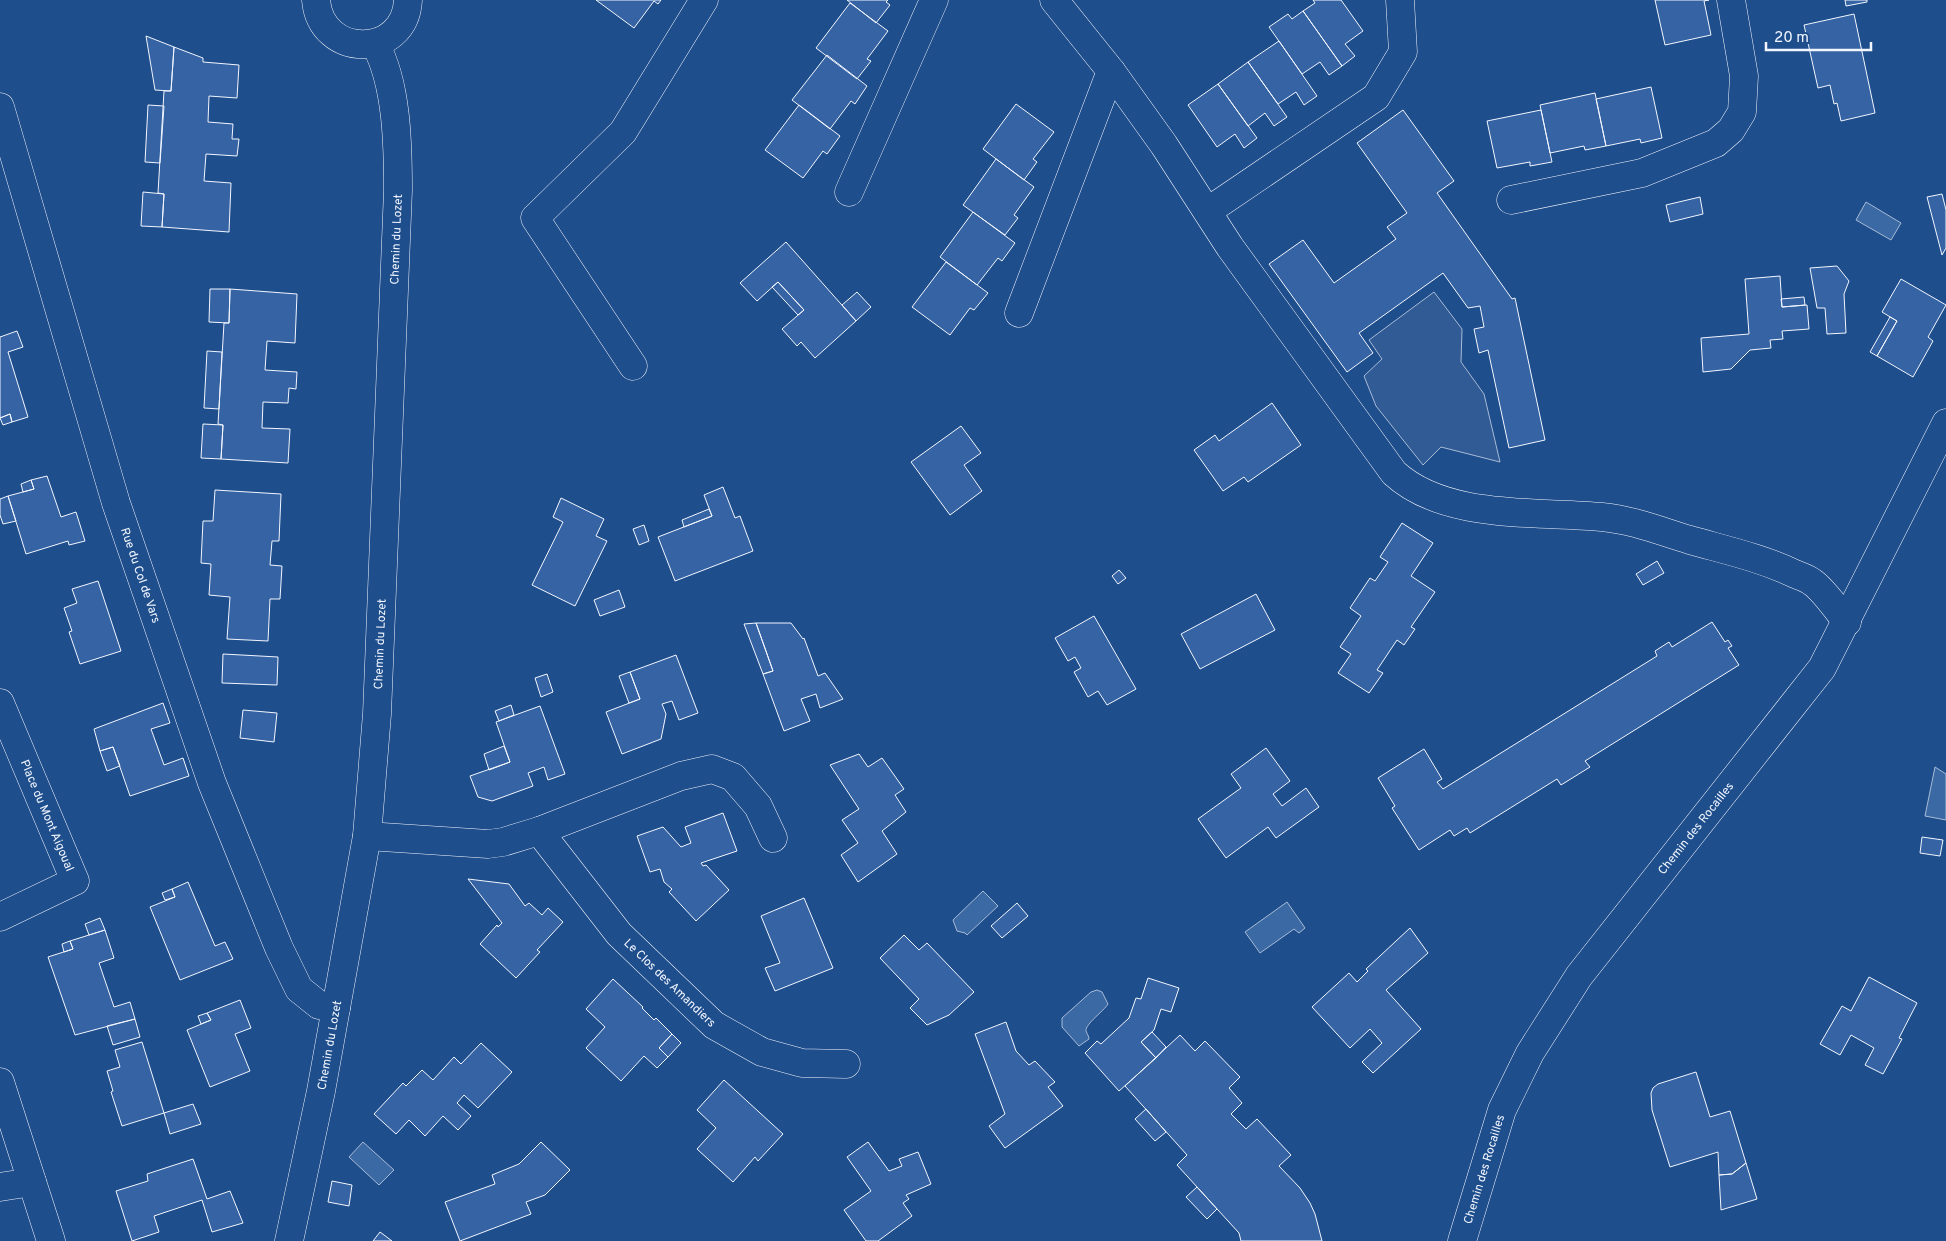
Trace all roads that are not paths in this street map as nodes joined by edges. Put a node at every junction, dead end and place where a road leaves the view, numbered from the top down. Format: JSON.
{"nodes":[{"id":1,"x":316,"y":0,"type":"edge"},
{"id":2,"x":408,"y":0,"type":"edge"},
{"id":3,"x":704,"y":0,"type":"edge"},
{"id":4,"x":934,"y":0,"type":"edge"},
{"id":5,"x":1054,"y":0,"type":"edge"},
{"id":6,"x":1400,"y":0,"type":"edge"},
{"id":7,"x":1731,"y":0,"type":"edge"},
{"id":8,"x":375,"y":44,"type":"junction"},
{"id":9,"x":1111,"y":72,"type":"junction"},
{"id":10,"x":0,"y":107,"type":"edge"},
{"id":11,"x":849,"y":192,"type":"dead end"},
{"id":12,"x":1511,"y":200,"type":"dead end"},
{"id":13,"x":1208,"y":211,"type":"junction"},
{"id":14,"x":1019,"y":313,"type":"dead end"},
{"id":15,"x":633,"y":366,"type":"dead end"},
{"id":16,"x":1946,"y":423,"type":"edge"},
{"id":17,"x":1847,"y":622,"type":"junction"},
{"id":18,"x":0,"y":703,"type":"edge"},
{"id":19,"x":539,"y":831,"type":"junction"},
{"id":20,"x":367,"y":836,"type":"junction"},
{"id":21,"x":773,"y":838,"type":"dead end"},
{"id":22,"x":0,"y":917,"type":"edge"},
{"id":23,"x":336,"y":1008,"type":"junction"},
{"id":24,"x":846,"y":1064,"type":"dead end"},
{"id":25,"x":0,"y":1082,"type":"edge"},
{"id":26,"x":32,"y":1182,"type":"junction"},
{"id":27,"x":0,"y":1187,"type":"edge"},
{"id":28,"x":51,"y":1241,"type":"edge"},
{"id":29,"x":289,"y":1241,"type":"edge"},
{"id":30,"x":1462,"y":1241,"type":"edge"}],
"edges":[{"from":1,"to":8,"type":"street"},
{"from":2,"to":8,"type":"street"},
{"from":3,"to":15,"type":"street"},
{"from":4,"to":11,"type":"street"},
{"from":5,"to":9,"type":"street"},
{"from":6,"to":13,"type":"street"},
{"from":7,"to":12,"type":"street"},
{"from":8,"to":20,"type":"street","name":"Chemin du Lozet"},
{"from":9,"to":13,"type":"street"},
{"from":9,"to":14,"type":"street"},
{"from":10,"to":23,"type":"street","name":"Rue du Col de Vars"},
{"from":13,"to":17,"type":"street"},
{"from":16,"to":17,"type":"street","name":"Chemin des Rocailles"},
{"from":17,"to":30,"type":"street","name":"Chemin des Rocailles"},
{"from":18,"to":22,"type":"street","name":"Place du Mont Aigoual"},
{"from":19,"to":20,"type":"street"},
{"from":19,"to":21,"type":"street"},
{"from":19,"to":24,"type":"street","name":"Le Clos des Amandiers"},
{"from":20,"to":23,"type":"street","name":"Chemin du Lozet"},
{"from":23,"to":29,"type":"street","name":"Chemin du Lozet"},
{"from":25,"to":26,"type":"street"},
{"from":26,"to":27,"type":"street"},
{"from":26,"to":28,"type":"street"}]}
